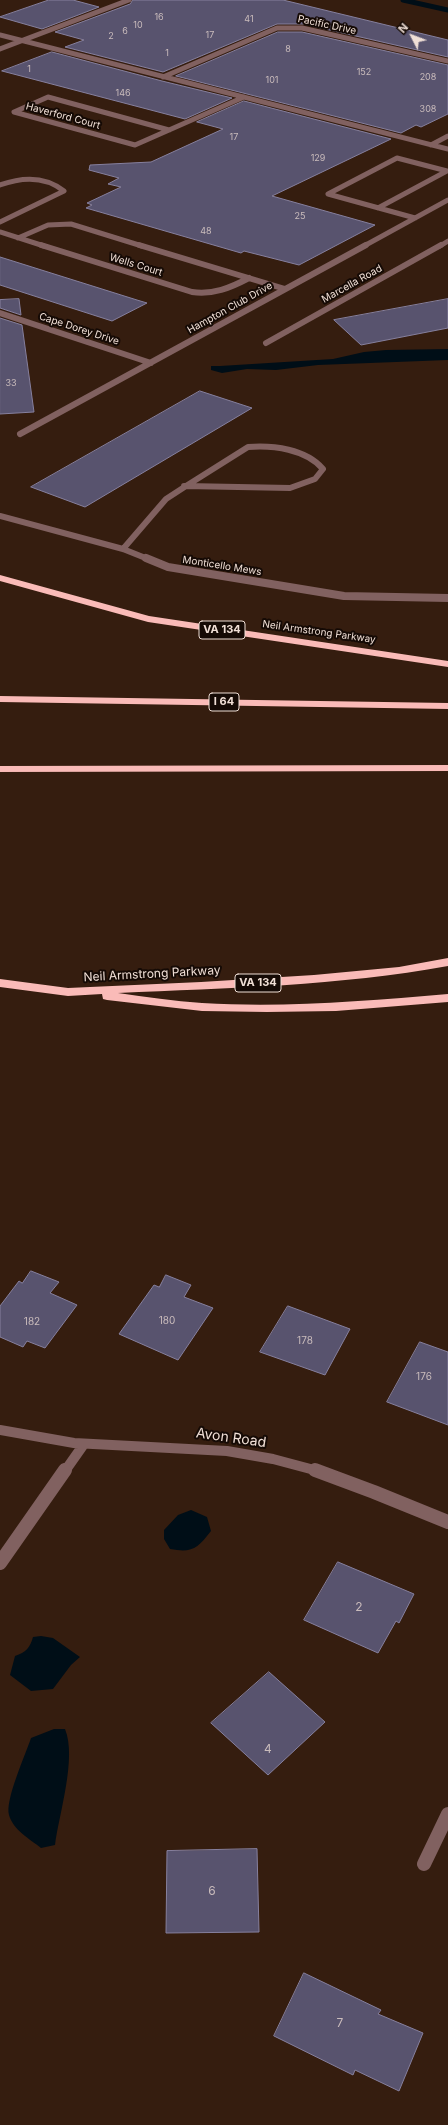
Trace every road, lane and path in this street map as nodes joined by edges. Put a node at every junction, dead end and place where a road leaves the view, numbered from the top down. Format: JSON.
{"nodes":[{"id":1,"x":129,"y":0,"type":"edge"},
{"id":2,"x":0,"y":35,"type":"edge"},
{"id":3,"x":22,"y":41,"type":"junction"},
{"id":4,"x":0,"y":49,"type":"edge"},
{"id":5,"x":448,"y":61,"type":"edge"},
{"id":6,"x":163,"y":77,"type":"junction"},
{"id":7,"x":244,"y":97,"type":"junction"},
{"id":8,"x":169,"y":130,"type":"junction"},
{"id":9,"x":448,"y":136,"type":"edge"},
{"id":10,"x":431,"y":145,"type":"junction"},
{"id":11,"x":448,"y":149,"type":"edge"},
{"id":12,"x":0,"y":185,"type":"edge"},
{"id":13,"x":448,"y":200,"type":"edge"},
{"id":14,"x":378,"y":208,"type":"junction"},
{"id":15,"x":415,"y":218,"type":"junction"},
{"id":16,"x":0,"y":222,"type":"edge"},
{"id":17,"x":0,"y":232,"type":"edge"},
{"id":18,"x":18,"y":238,"type":"junction"},
{"id":19,"x":448,"y":241,"type":"edge"},
{"id":20,"x":249,"y":278,"type":"junction"},
{"id":21,"x":285,"y":289,"type":"junction"},
{"id":22,"x":0,"y":313,"type":"edge"},
{"id":23,"x":266,"y":343,"type":"dead end"},
{"id":24,"x":151,"y":363,"type":"junction"},
{"id":25,"x":20,"y":434,"type":"dead end"},
{"id":26,"x":184,"y":486,"type":"junction"},
{"id":27,"x":0,"y":516,"type":"edge"},
{"id":28,"x":123,"y":548,"type":"junction"},
{"id":29,"x":0,"y":578,"type":"edge"},
{"id":30,"x":448,"y":598,"type":"edge"},
{"id":31,"x":448,"y":664,"type":"edge"},
{"id":32,"x":0,"y":699,"type":"edge"},
{"id":33,"x":448,"y":706,"type":"edge"},
{"id":34,"x":448,"y":768,"type":"edge"},
{"id":35,"x":0,"y":769,"type":"edge"},
{"id":36,"x":448,"y":962,"type":"edge"},
{"id":37,"x":0,"y":983,"type":"edge"},
{"id":38,"x":68,"y":992,"type":"junction"},
{"id":39,"x":448,"y":998,"type":"edge"},
{"id":40,"x":0,"y":1430,"type":"edge"},
{"id":41,"x":84,"y":1444,"type":"junction"},
{"id":42,"x":448,"y":1522,"type":"edge"},
{"id":43,"x":0,"y":1563,"type":"edge"},
{"id":44,"x":448,"y":1814,"type":"edge"},
{"id":45,"x":424,"y":1864,"type":"dead end"}],
"edges":[{"from":1,"to":3,"type":"street"},
{"from":2,"to":3,"type":"street"},
{"from":3,"to":4,"type":"street"},
{"from":3,"to":6,"type":"street"},
{"from":5,"to":6,"type":"street","name":"Pacific Drive"},
{"from":6,"to":7,"type":"street"},
{"from":7,"to":8,"type":"street","name":"Haverford Court"},
{"from":7,"to":10,"type":"street"},
{"from":8,"to":8,"type":"street","name":"Haverford Court"},
{"from":9,"to":10,"type":"street"},
{"from":10,"to":11,"type":"street"},
{"from":12,"to":16,"type":"street"},
{"from":13,"to":15,"type":"street","name":"Hampton Club Drive"},
{"from":14,"to":14,"type":"street"},
{"from":14,"to":15,"type":"street"},
{"from":15,"to":21,"type":"street","name":"Hampton Club Drive"},
{"from":17,"to":18,"type":"street","name":"Wells Court"},
{"from":18,"to":20,"type":"street","name":"Wells Court"},
{"from":18,"to":20,"type":"street","name":"Wells Court"},
{"from":19,"to":23,"type":"street","name":"Marcella Road"},
{"from":20,"to":21,"type":"street","name":"Wells Court"},
{"from":21,"to":24,"type":"street","name":"Hampton Club Drive"},
{"from":22,"to":24,"type":"street","name":"Cape Dorey Drive"},
{"from":24,"to":25,"type":"street","name":"Hampton Club Drive"},
{"from":26,"to":26,"type":"street"},
{"from":26,"to":28,"type":"street"},
{"from":27,"to":28,"type":"street","name":"Monticello Mews"},
{"from":28,"to":30,"type":"street","name":"Monticello Mews"},
{"from":29,"to":31,"type":"highway","name":"Neil Armstrong Parkway","number":"VA 134"},
{"from":32,"to":33,"type":"highway","number":"I 64"},
{"from":34,"to":35,"type":"highway"},
{"from":36,"to":38,"type":"highway","name":"Neil Armstrong Parkway","number":"VA 134"},
{"from":37,"to":38,"type":"highway","name":"Neil Armstrong Parkway","number":"VA 134"},
{"from":38,"to":39,"type":"highway"},
{"from":40,"to":41,"type":"street","name":"Avon Road"},
{"from":41,"to":42,"type":"street","name":"Avon Road"},
{"from":41,"to":43,"type":"street"},
{"from":44,"to":45,"type":"street"}]}
